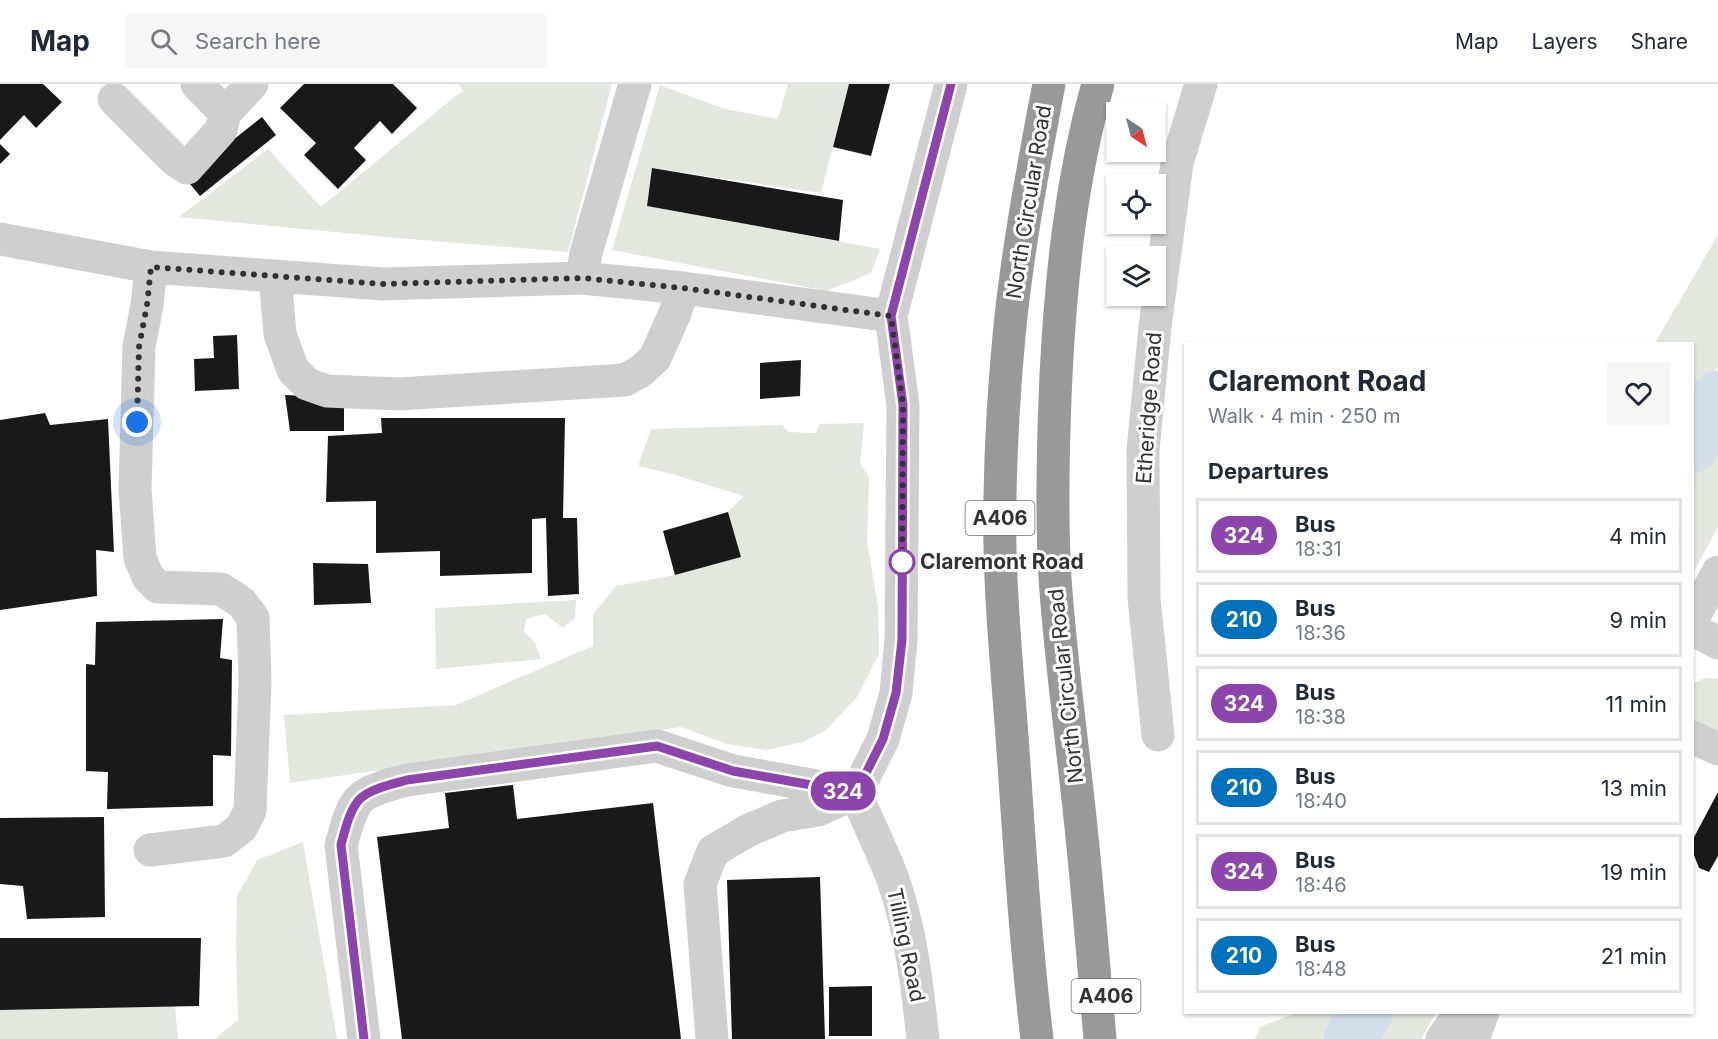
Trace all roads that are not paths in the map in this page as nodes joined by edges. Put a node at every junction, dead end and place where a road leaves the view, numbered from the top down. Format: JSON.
{"nodes":[{"id":1,"x":197,"y":84,"type":"edge"},
{"id":2,"x":252,"y":84,"type":"edge"},
{"id":3,"x":635,"y":84,"type":"edge"},
{"id":4,"x":951,"y":84,"type":"edge"},
{"id":5,"x":1049,"y":84,"type":"edge"},
{"id":6,"x":1098,"y":84,"type":"edge"},
{"id":7,"x":1201,"y":84,"type":"edge"},
{"id":8,"x":114,"y":99,"type":"dead end"},
{"id":9,"x":225,"y":113,"type":"junction"},
{"id":10,"x":0,"y":239,"type":"edge"},
{"id":11,"x":151,"y":267,"type":"junction"},
{"id":12,"x":275,"y":276,"type":"junction"},
{"id":13,"x":582,"y":278,"type":"junction"},
{"id":14,"x":683,"y":288,"type":"junction"},
{"id":15,"x":891,"y":316,"type":"junction"},
{"id":16,"x":1718,"y":572,"type":"edge"},
{"id":17,"x":1694,"y":616,"type":"edge"},
{"id":18,"x":1694,"y":629,"type":"edge"},
{"id":19,"x":1718,"y":643,"type":"edge"},
{"id":20,"x":1158,"y":735,"type":"dead end"},
{"id":21,"x":1694,"y":738,"type":"edge"},
{"id":22,"x":1718,"y":749,"type":"edge"},
{"id":23,"x":856,"y":793,"type":"junction"},
{"id":24,"x":150,"y":849,"type":"dead end"},
{"id":25,"x":1092,"y":953,"type":"junction"},
{"id":26,"x":1027,"y":954,"type":"junction"},
{"id":27,"x":1460,"y":1014,"type":"edge"},
{"id":28,"x":1482,"y":1014,"type":"edge"},
{"id":29,"x":364,"y":1039,"type":"edge"},
{"id":30,"x":712,"y":1039,"type":"edge"},
{"id":31,"x":923,"y":1039,"type":"edge"},
{"id":32,"x":1018,"y":1039,"type":"edge"},
{"id":33,"x":1037,"y":1039,"type":"edge"},
{"id":34,"x":1100,"y":1039,"type":"edge"},
{"id":35,"x":1120,"y":1039,"type":"edge"},
{"id":36,"x":1442,"y":1039,"type":"edge"},
{"id":37,"x":1473,"y":1039,"type":"edge"}],
"edges":[{"from":1,"to":9,"type":"street"},
{"from":2,"to":9,"type":"street"},
{"from":3,"to":13,"type":"street"},
{"from":4,"to":15,"type":"street"},
{"from":5,"to":26,"type":"highway","name":"North Circular Road","number":"A406"},
{"from":6,"to":25,"type":"highway","name":"North Circular Road","number":"A406"},
{"from":7,"to":20,"type":"street","name":"Etheridge Road"},
{"from":8,"to":9,"type":"street"},
{"from":10,"to":11,"type":"street"},
{"from":11,"to":12,"type":"street"},
{"from":11,"to":24,"type":"street"},
{"from":12,"to":13,"type":"street"},
{"from":12,"to":14,"type":"street"},
{"from":13,"to":14,"type":"street"},
{"from":14,"to":15,"type":"street"},
{"from":15,"to":23,"type":"street"},
{"from":16,"to":17,"type":"street"},
{"from":18,"to":19,"type":"street"},
{"from":21,"to":22,"type":"street"},
{"from":23,"to":29,"type":"street"},
{"from":23,"to":30,"type":"street"},
{"from":23,"to":31,"type":"street","name":"Tilling Road"},
{"from":25,"to":34,"type":"highway","name":"North Circular Road","number":"A406"},
{"from":25,"to":35,"type":"highway","number":"A406"},
{"from":26,"to":32,"type":"highway","number":"A406"},
{"from":26,"to":33,"type":"highway","name":"North Circular Road","number":"A406"},
{"from":27,"to":36,"type":"street"},
{"from":28,"to":37,"type":"street"}]}
